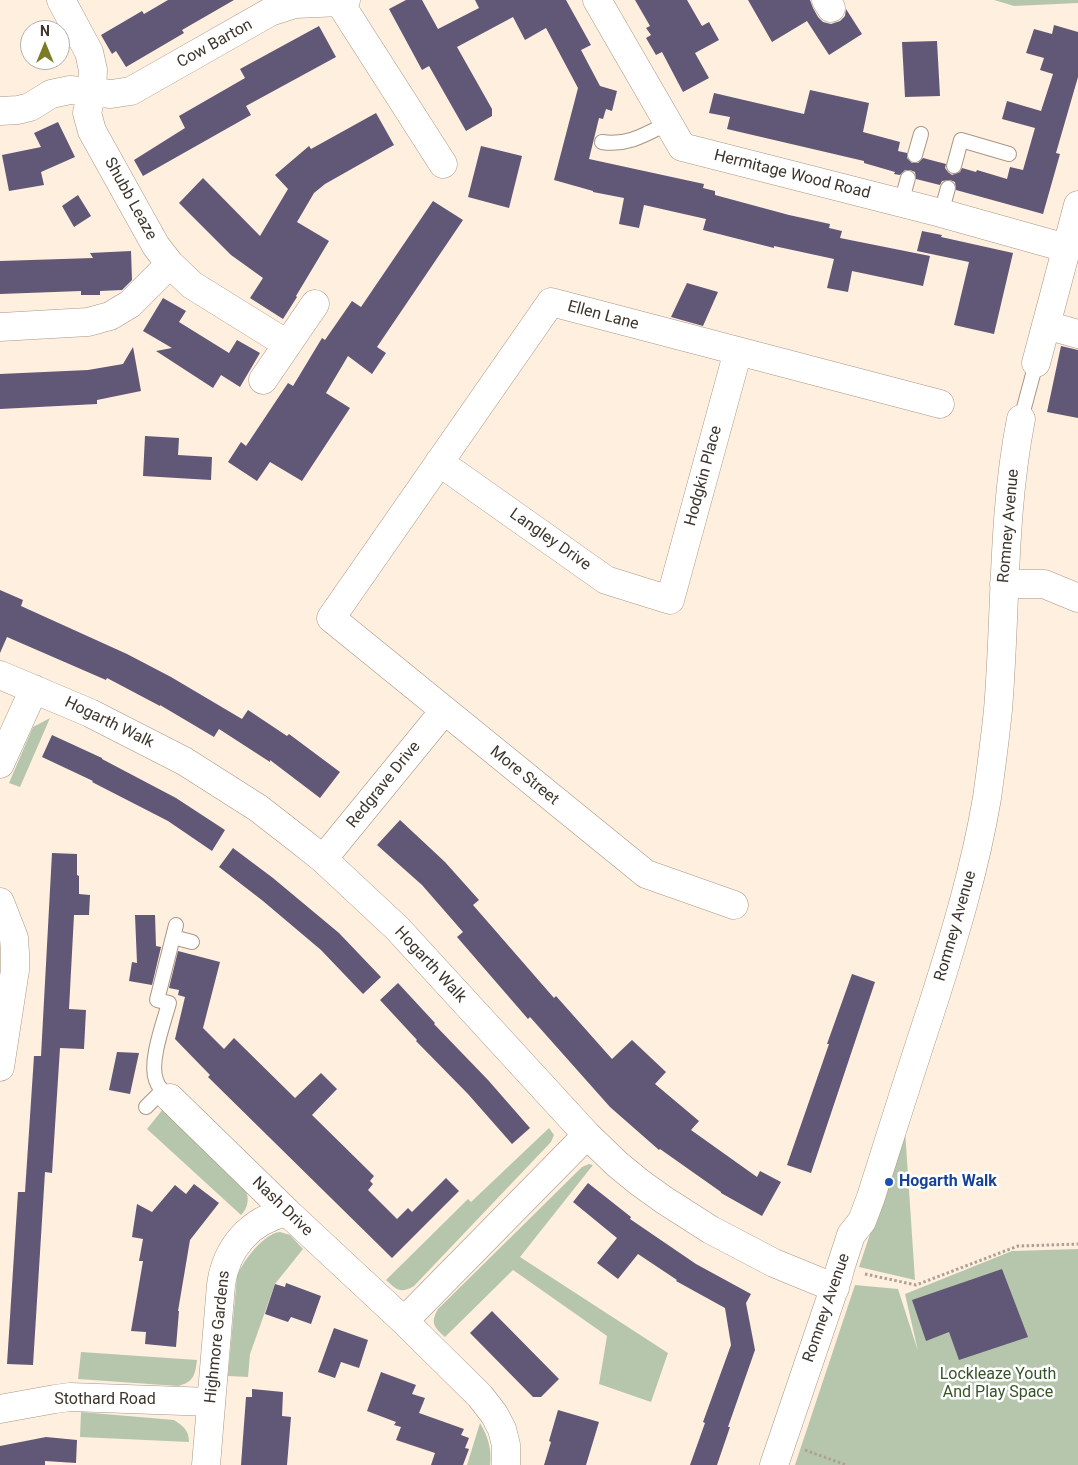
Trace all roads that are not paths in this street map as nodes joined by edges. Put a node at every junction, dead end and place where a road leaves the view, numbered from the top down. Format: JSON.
{"nodes":[{"id":1,"x":61,"y":0,"type":"edge"},
{"id":2,"x":597,"y":0,"type":"edge"},
{"id":3,"x":342,"y":1,"type":"edge"},
{"id":4,"x":92,"y":92,"type":"junction"},
{"id":5,"x":0,"y":111,"type":"edge"},
{"id":6,"x":668,"y":122,"type":"junction"},
{"id":7,"x":921,"y":134,"type":"dead end"},
{"id":8,"x":602,"y":142,"type":"dead end"},
{"id":9,"x":1009,"y":154,"type":"dead end"},
{"id":10,"x":915,"y":155,"type":"dead end"},
{"id":11,"x":443,"y":164,"type":"dead end"},
{"id":12,"x":954,"y":166,"type":"dead end"},
{"id":13,"x":1078,"y":205,"type":"edge"},
{"id":14,"x":1066,"y":248,"type":"junction"},
{"id":15,"x":170,"y":264,"type":"junction"},
{"id":16,"x":315,"y":304,"type":"dead end"},
{"id":17,"x":1046,"y":325,"type":"junction"},
{"id":18,"x":0,"y":327,"type":"edge"},
{"id":19,"x":1078,"y":334,"type":"edge"},
{"id":20,"x":287,"y":344,"type":"junction"},
{"id":21,"x":738,"y":351,"type":"junction"},
{"id":22,"x":1036,"y":363,"type":"joint"},
{"id":23,"x":262,"y":380,"type":"dead end"},
{"id":24,"x":940,"y":404,"type":"dead end"},
{"id":25,"x":1021,"y":419,"type":"joint"},
{"id":26,"x":440,"y":462,"type":"junction"},
{"id":27,"x":1004,"y":584,"type":"junction"},
{"id":28,"x":1078,"y":598,"type":"edge"},
{"id":29,"x":670,"y":600,"type":"joint"},
{"id":30,"x":331,"y":618,"type":"joint"},
{"id":31,"x":0,"y":675,"type":"edge"},
{"id":32,"x":34,"y":689,"type":"junction"},
{"id":33,"x":444,"y":711,"type":"junction"},
{"id":34,"x":0,"y":764,"type":"edge"},
{"id":35,"x":323,"y":859,"type":"junction"},
{"id":36,"x":0,"y":902,"type":"edge"},
{"id":37,"x":734,"y":904,"type":"dead end"},
{"id":38,"x":192,"y":942,"type":"dead end"},
{"id":39,"x":0,"y":1067,"type":"edge"},
{"id":40,"x":159,"y":1099,"type":"joint"},
{"id":41,"x":587,"y":1135,"type":"junction"},
{"id":42,"x":287,"y":1212,"type":"junction"},
{"id":43,"x":834,"y":1288,"type":"junction"},
{"id":44,"x":404,"y":1321,"type":"junction"},
{"id":45,"x":211,"y":1402,"type":"junction"},
{"id":46,"x":0,"y":1409,"type":"edge"},
{"id":47,"x":777,"y":1453,"type":"edge"},
{"id":48,"x":206,"y":1465,"type":"edge"},
{"id":49,"x":506,"y":1465,"type":"edge"}],
"edges":[{"from":1,"to":4,"type":"street","name":"Shubb Leaze"},
{"from":2,"to":6,"type":"street","name":"Hermitage Wood Road"},
{"from":3,"to":4,"type":"street","name":"Cow Barton"},
{"from":3,"to":11,"type":"street","name":"Cow Barton"},
{"from":4,"to":5,"type":"street","name":"Cow Barton"},
{"from":4,"to":15,"type":"street","name":"Shubb Leaze"},
{"from":6,"to":8,"type":"lane"},
{"from":6,"to":14,"type":"street","name":"Hermitage Wood Road"},
{"from":7,"to":10,"type":"lane"},
{"from":9,"to":12,"type":"lane"},
{"from":13,"to":14,"type":"street"},
{"from":14,"to":17,"type":"street"},
{"from":15,"to":18,"type":"street"},
{"from":15,"to":20,"type":"street","name":"Shubb Leaze"},
{"from":16,"to":20,"type":"street"},
{"from":17,"to":19,"type":"street"},
{"from":17,"to":22,"type":"street"},
{"from":20,"to":23,"type":"street"},
{"from":21,"to":24,"type":"street","name":"Ellen Lane"},
{"from":21,"to":26,"type":"street","name":"Ellen Lane"},
{"from":21,"to":29,"type":"street","name":"Hodgkin Place"},
{"from":22,"to":25,"type":"lane","name":"Romney Avenue"},
{"from":25,"to":27,"type":"street","name":"Romney Avenue"},
{"from":26,"to":29,"type":"street","name":"Langley Drive"},
{"from":26,"to":30,"type":"street","name":"Ellen Lane"},
{"from":27,"to":28,"type":"street"},
{"from":27,"to":43,"type":"street","name":"Romney Avenue"},
{"from":30,"to":33,"type":"street","name":"More Street"},
{"from":31,"to":32,"type":"street","name":"Hogarth Walk"},
{"from":32,"to":34,"type":"street"},
{"from":32,"to":35,"type":"street","name":"Hogarth Walk"},
{"from":33,"to":35,"type":"street","name":"Redgrave Drive"},
{"from":33,"to":37,"type":"street","name":"More Street"},
{"from":35,"to":41,"type":"street","name":"Hogarth Walk"},
{"from":36,"to":39,"type":"street"},
{"from":38,"to":40,"type":"lane","name":"Nash Drive"},
{"from":40,"to":42,"type":"street","name":"Nash Drive"},
{"from":41,"to":43,"type":"street","name":"Hogarth Walk"},
{"from":41,"to":44,"type":"street"},
{"from":42,"to":44,"type":"street","name":"Nash Drive"},
{"from":42,"to":45,"type":"street","name":"Highmore Gardens"},
{"from":43,"to":47,"type":"street","name":"Romney Avenue"},
{"from":44,"to":49,"type":"street","name":"Nash Drive"},
{"from":45,"to":46,"type":"street","name":"Stothard Road"},
{"from":45,"to":48,"type":"street","name":"Highmore Gardens"}]}
